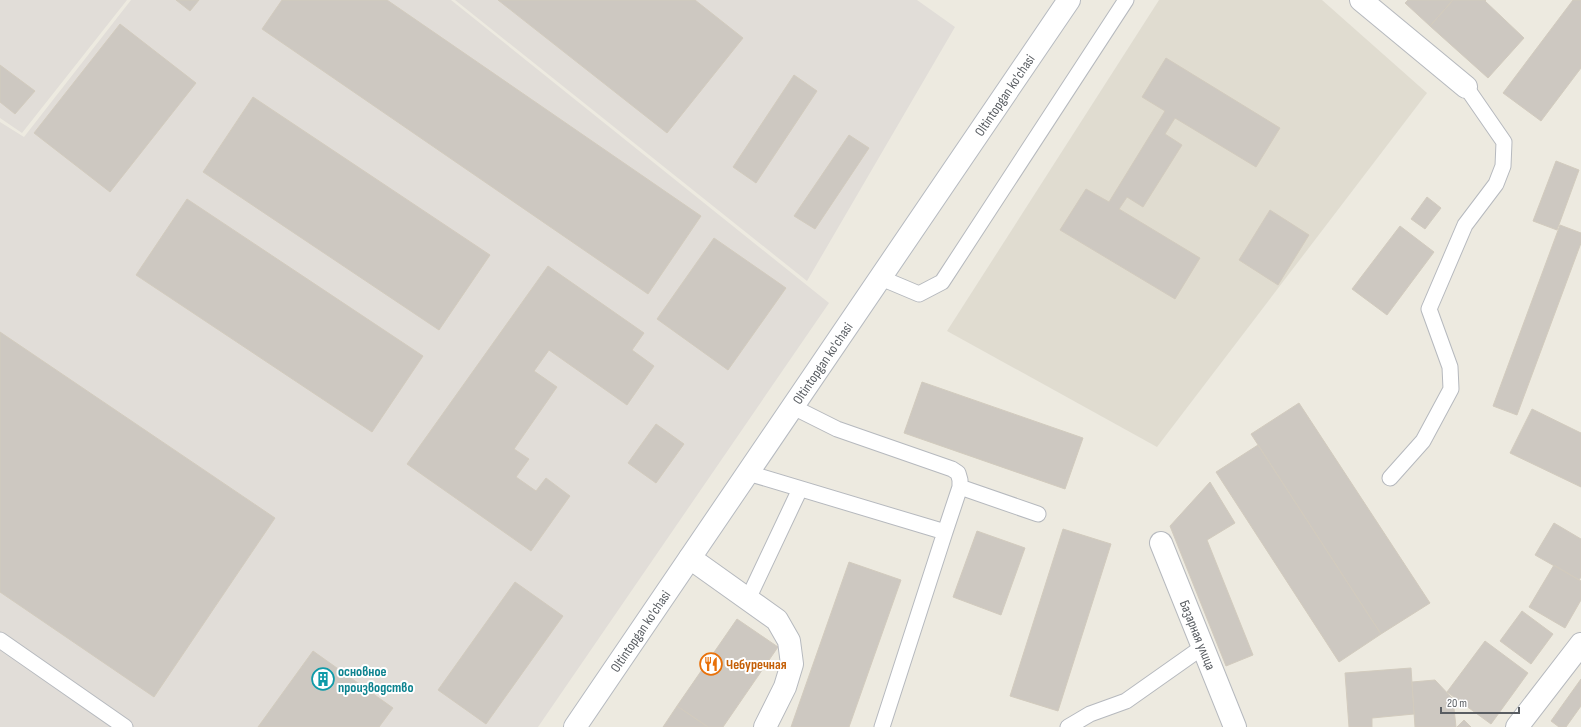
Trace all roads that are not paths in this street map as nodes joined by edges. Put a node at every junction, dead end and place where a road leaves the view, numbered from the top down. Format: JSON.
{"nodes":[{"id":1,"x":1126,"y":0,"type":"edge"},
{"id":2,"x":1361,"y":0,"type":"edge"},
{"id":3,"x":1068,"y":1,"type":"edge"},
{"id":4,"x":1466,"y":87,"type":"joint"},
{"id":5,"x":881,"y":278,"type":"junction"},
{"id":6,"x":793,"y":407,"type":"junction"},
{"id":7,"x":748,"y":473,"type":"junction"},
{"id":8,"x":1390,"y":478,"type":"dead end"},
{"id":9,"x":960,"y":487,"type":"junction"},
{"id":10,"x":800,"y":488,"type":"junction"},
{"id":11,"x":1038,"y":514,"type":"dead end"},
{"id":12,"x":945,"y":532,"type":"junction"},
{"id":13,"x":1161,"y":543,"type":"dead end"},
{"id":14,"x":690,"y":558,"type":"junction"},
{"id":15,"x":748,"y":600,"type":"junction"},
{"id":16,"x":0,"y":640,"type":"edge"},
{"id":17,"x":1581,"y":644,"type":"edge"},
{"id":18,"x":1204,"y":646,"type":"junction"},
{"id":19,"x":125,"y":727,"type":"edge"},
{"id":20,"x":575,"y":727,"type":"edge"},
{"id":21,"x":765,"y":727,"type":"edge"},
{"id":22,"x":882,"y":727,"type":"edge"},
{"id":23,"x":1068,"y":727,"type":"edge"},
{"id":24,"x":1235,"y":727,"type":"edge"},
{"id":25,"x":1517,"y":727,"type":"edge"}],
"edges":[{"from":1,"to":5,"type":"lane"},
{"from":2,"to":4,"type":"street"},
{"from":3,"to":5,"type":"street","name":"Oltintopgan ko'chasi"},
{"from":4,"to":8,"type":"lane"},
{"from":5,"to":6,"type":"street","name":"Oltintopgan ko'chasi"},
{"from":6,"to":7,"type":"street","name":"Oltintopgan ko'chasi"},
{"from":6,"to":9,"type":"lane"},
{"from":7,"to":10,"type":"lane"},
{"from":7,"to":14,"type":"street","name":"Oltintopgan ko'chasi"},
{"from":9,"to":11,"type":"lane"},
{"from":9,"to":12,"type":"lane"},
{"from":10,"to":12,"type":"lane"},
{"from":10,"to":15,"type":"lane"},
{"from":12,"to":22,"type":"lane"},
{"from":13,"to":18,"type":"street","name":"Базарная улица"},
{"from":14,"to":15,"type":"street"},
{"from":14,"to":20,"type":"street","name":"Oltintopgan ko'chasi"},
{"from":15,"to":21,"type":"street"},
{"from":16,"to":19,"type":"lane"},
{"from":17,"to":25,"type":"street"},
{"from":18,"to":23,"type":"lane"},
{"from":18,"to":24,"type":"street","name":"Базарная улица"}]}
